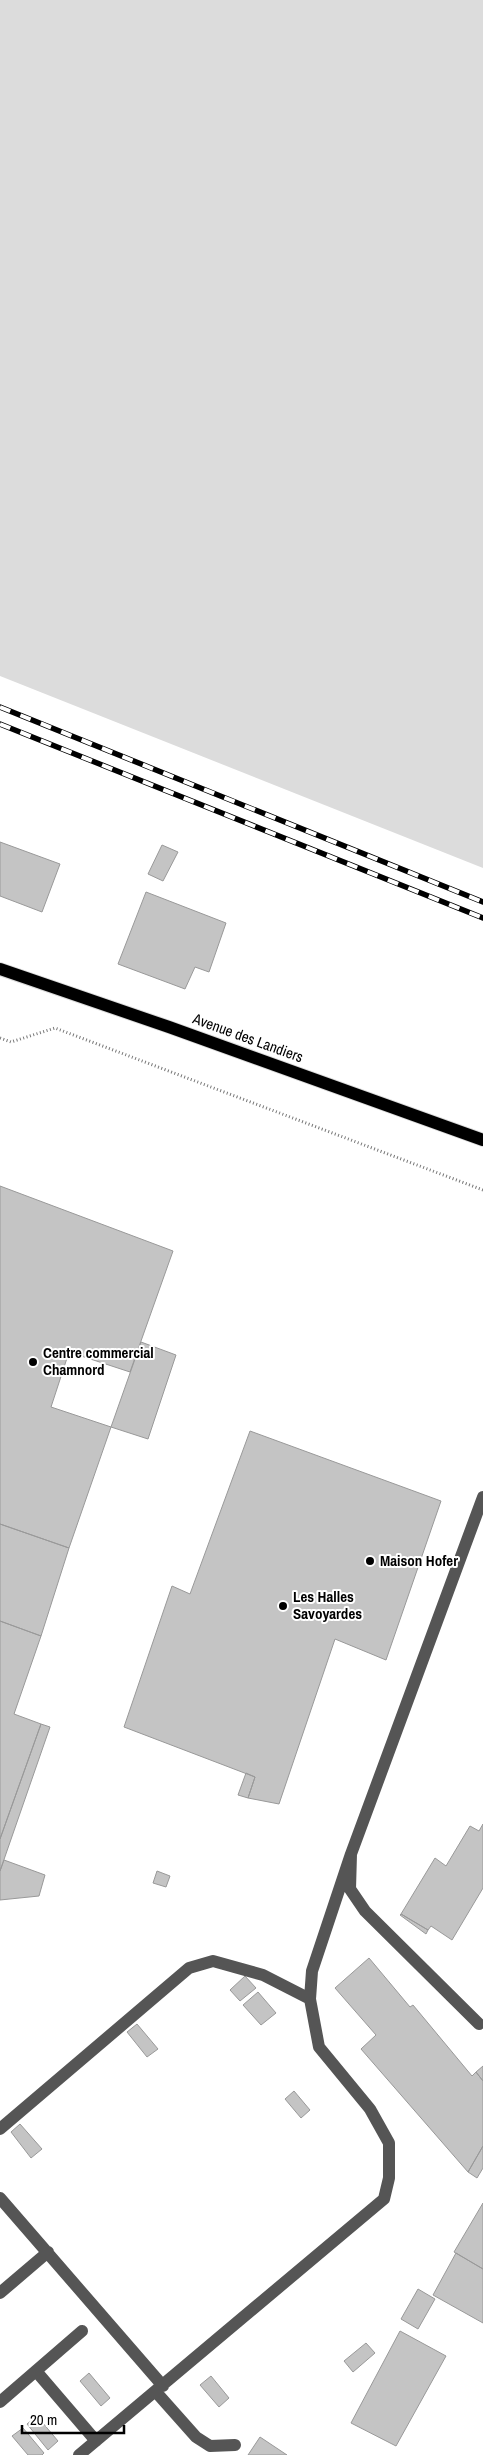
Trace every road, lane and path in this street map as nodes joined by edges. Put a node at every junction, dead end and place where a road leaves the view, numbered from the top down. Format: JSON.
{"nodes":[{"id":1,"x":0,"y":970,"type":"edge"},
{"id":2,"x":0,"y":1038,"type":"edge"},
{"id":3,"x":483,"y":1140,"type":"edge"},
{"id":4,"x":483,"y":1190,"type":"edge"},
{"id":5,"x":483,"y":1497,"type":"edge"},
{"id":6,"x":350,"y":1854,"type":"junction"},
{"id":7,"x":310,"y":1999,"type":"junction"},
{"id":8,"x":479,"y":2024,"type":"dead end"},
{"id":9,"x":0,"y":2129,"type":"edge"},
{"id":10,"x":0,"y":2198,"type":"edge"},
{"id":11,"x":48,"y":2252,"type":"junction"},
{"id":12,"x":0,"y":2293,"type":"edge"},
{"id":13,"x":82,"y":2331,"type":"dead end"},
{"id":14,"x":36,"y":2371,"type":"junction"},
{"id":15,"x":160,"y":2389,"type":"junction"},
{"id":16,"x":0,"y":2402,"type":"edge"},
{"id":17,"x":96,"y":2441,"type":"junction"},
{"id":18,"x":235,"y":2446,"type":"dead end"},
{"id":19,"x":79,"y":2455,"type":"edge"}],
"edges":[{"from":1,"to":3,"type":"main road","name":"Avenue des Landiers"},
{"from":2,"to":4,"type":"path"},
{"from":5,"to":6,"type":"lane"},
{"from":6,"to":7,"type":"lane"},
{"from":6,"to":8,"type":"lane"},
{"from":7,"to":9,"type":"lane"},
{"from":7,"to":15,"type":"lane"},
{"from":10,"to":11,"type":"lane"},
{"from":11,"to":12,"type":"lane"},
{"from":11,"to":15,"type":"lane"},
{"from":13,"to":14,"type":"lane"},
{"from":14,"to":16,"type":"lane"},
{"from":14,"to":17,"type":"lane"},
{"from":15,"to":17,"type":"lane"},
{"from":15,"to":18,"type":"lane"},
{"from":17,"to":19,"type":"lane"}]}
